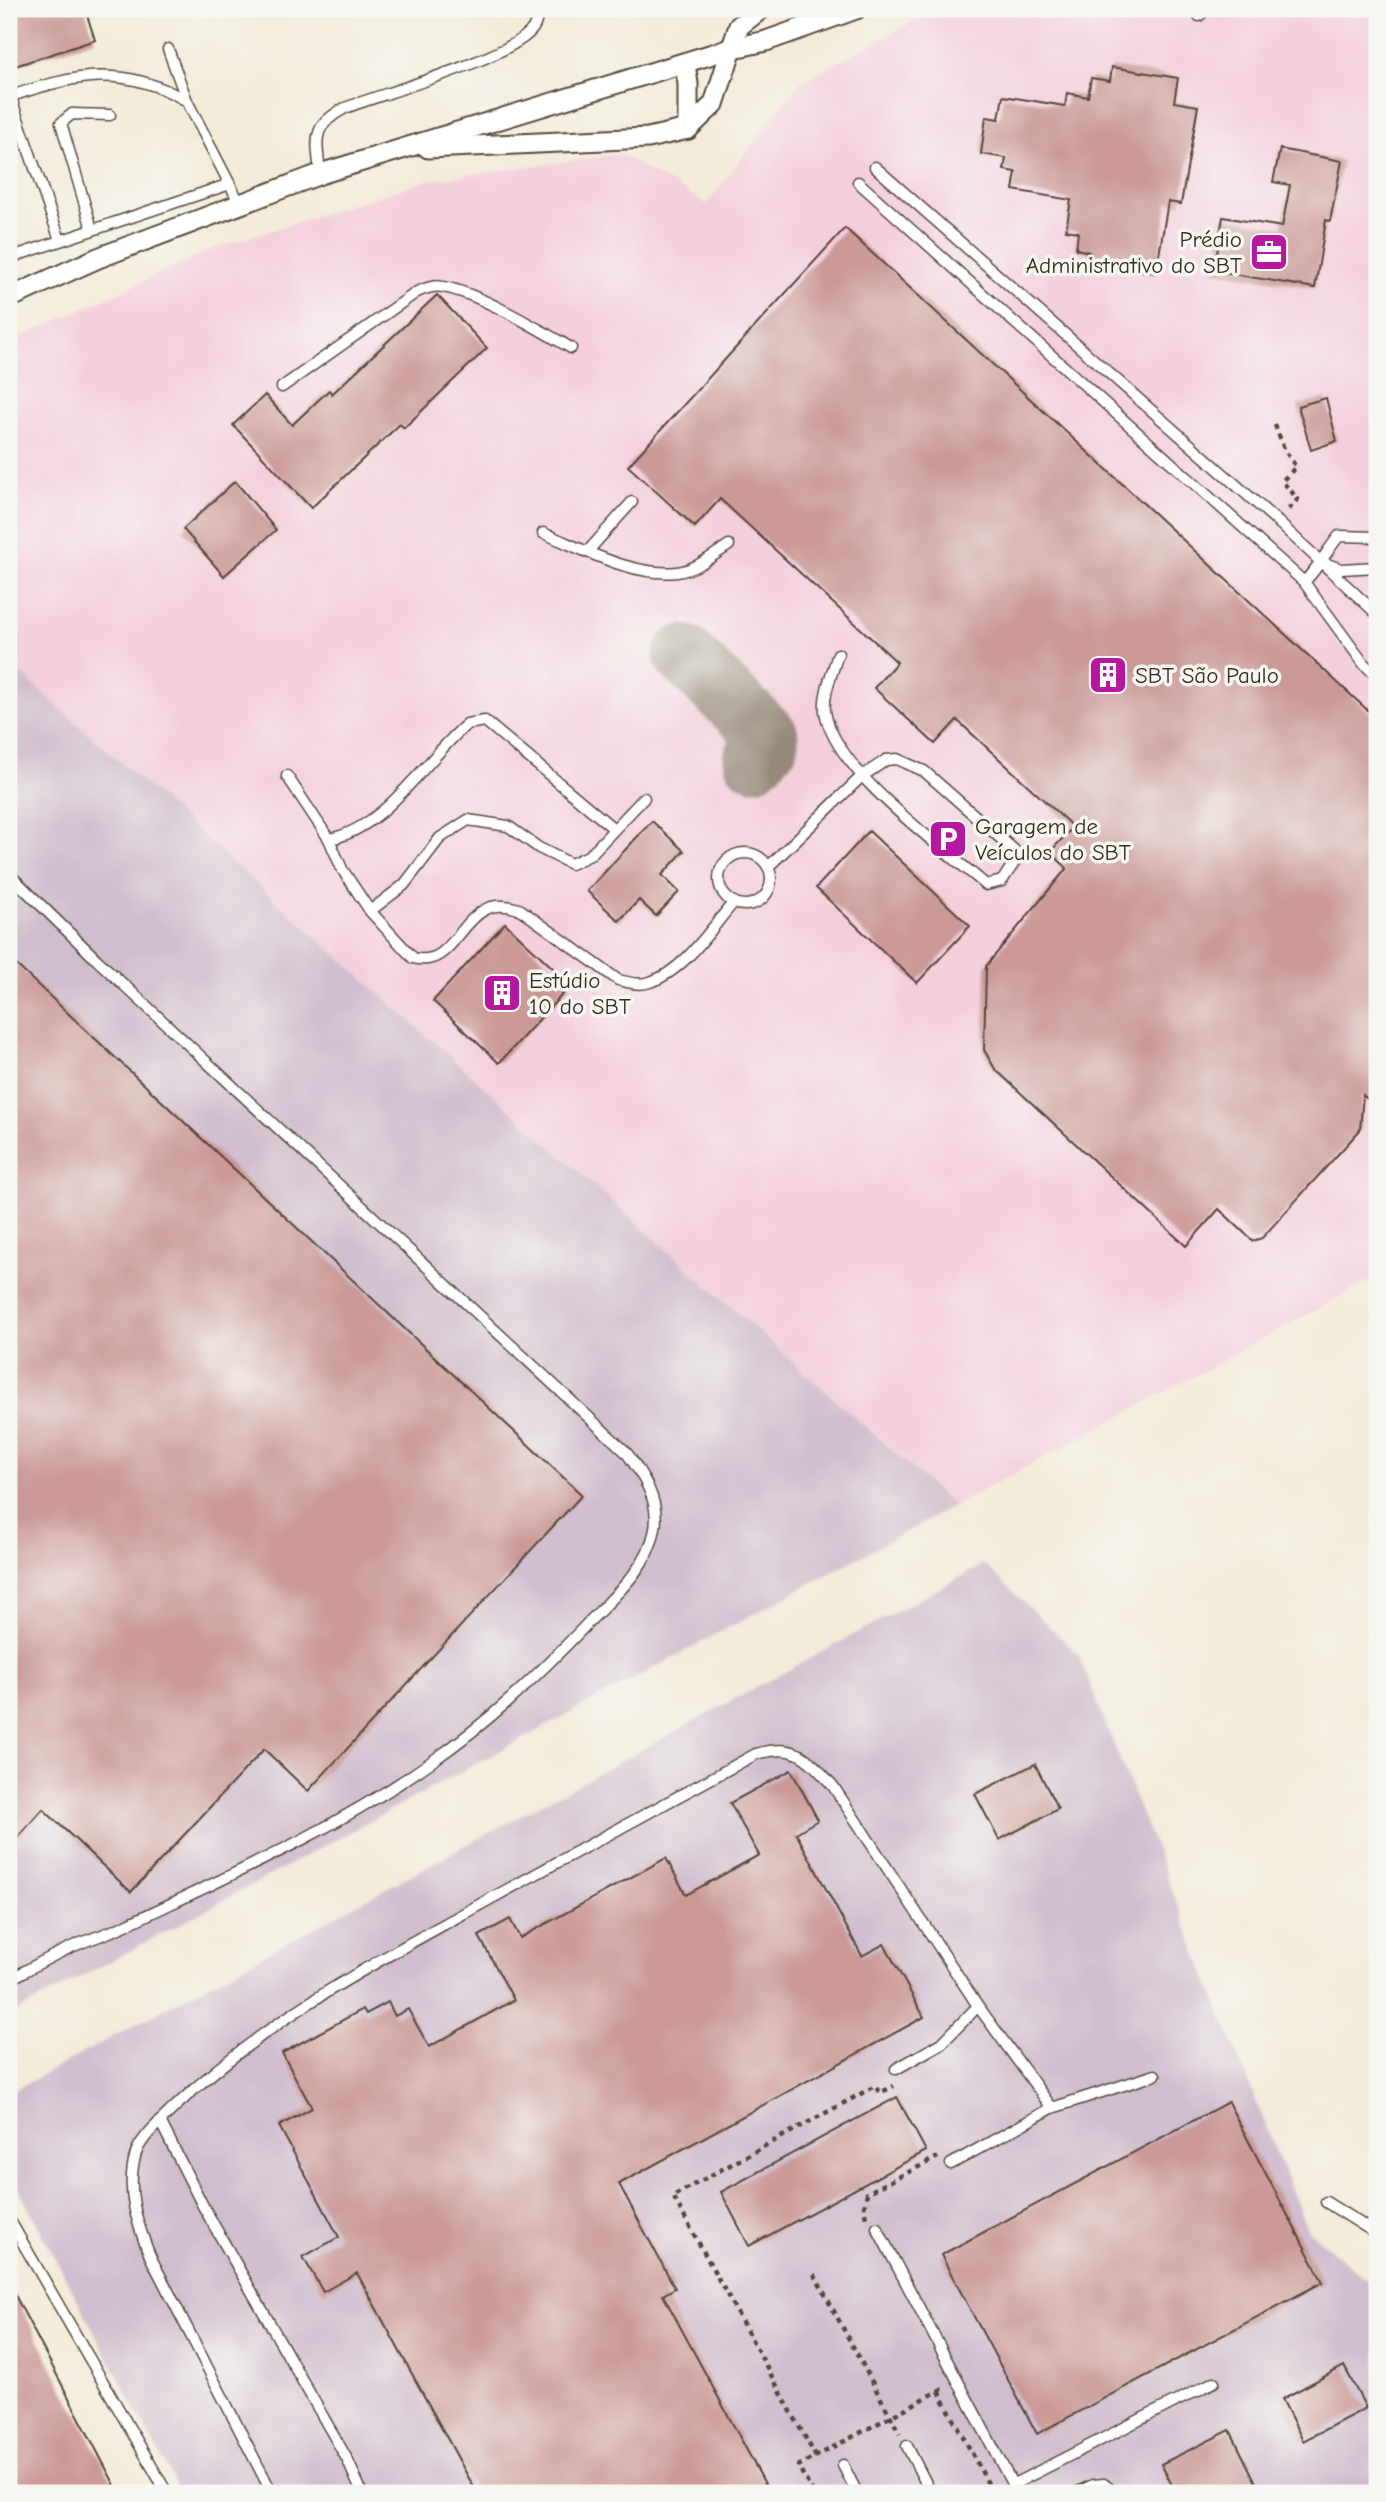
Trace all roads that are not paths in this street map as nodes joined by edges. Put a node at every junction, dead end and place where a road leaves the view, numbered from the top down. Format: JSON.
{"nodes":[{"id":1,"x":537,"y":9,"type":"edge"},
{"id":2,"x":856,"y":9,"type":"edge"},
{"id":3,"x":751,"y":11,"type":"edge"},
{"id":4,"x":168,"y":49,"type":"dead end"},
{"id":5,"x":729,"y":49,"type":"junction"},
{"id":6,"x":685,"y":64,"type":"junction"},
{"id":7,"x":10,"y":97,"type":"edge"},
{"id":8,"x":187,"y":101,"type":"junction"},
{"id":9,"x":110,"y":115,"type":"dead end"},
{"id":10,"x":688,"y":129,"type":"junction"},
{"id":11,"x":400,"y":150,"type":"junction"},
{"id":12,"x":875,"y":167,"type":"dead end"},
{"id":13,"x":320,"y":174,"type":"junction"},
{"id":14,"x":858,"y":182,"type":"dead end"},
{"id":15,"x":230,"y":184,"type":"junction"},
{"id":16,"x":240,"y":204,"type":"junction"},
{"id":17,"x":92,"y":229,"type":"junction"},
{"id":18,"x":9,"y":235,"type":"edge"},
{"id":19,"x":60,"y":240,"type":"junction"},
{"id":20,"x":12,"y":257,"type":"edge"},
{"id":21,"x":9,"y":298,"type":"edge"},
{"id":22,"x":571,"y":348,"type":"dead end"},
{"id":23,"x":282,"y":387,"type":"dead end"},
{"id":24,"x":632,"y":502,"type":"dead end"},
{"id":25,"x":543,"y":533,"type":"dead end"},
{"id":26,"x":1377,"y":537,"type":"edge"},
{"id":27,"x":729,"y":545,"type":"dead end"},
{"id":28,"x":588,"y":551,"type":"junction"},
{"id":29,"x":1323,"y":563,"type":"junction"},
{"id":30,"x":1377,"y":567,"type":"edge"},
{"id":31,"x":1304,"y":582,"type":"junction"},
{"id":32,"x":1377,"y":614,"type":"edge"},
{"id":33,"x":838,"y":654,"type":"dead end"},
{"id":34,"x":1377,"y":676,"type":"edge"},
{"id":35,"x":287,"y":776,"type":"dead end"},
{"id":36,"x":861,"y":778,"type":"junction"},
{"id":37,"x":644,"y":798,"type":"dead end"},
{"id":38,"x":614,"y":829,"type":"junction"},
{"id":39,"x":329,"y":839,"type":"junction"},
{"id":40,"x":768,"y":867,"type":"junction"},
{"id":41,"x":9,"y":874,"type":"edge"},
{"id":42,"x":734,"y":902,"type":"junction"},
{"id":43,"x":370,"y":911,"type":"junction"},
{"id":44,"x":9,"y":1980,"type":"edge"},
{"id":45,"x":978,"y":2006,"type":"junction"},
{"id":46,"x":896,"y":2068,"type":"dead end"},
{"id":47,"x":1155,"y":2075,"type":"dead end"},
{"id":48,"x":1052,"y":2108,"type":"junction"},
{"id":49,"x":160,"y":2121,"type":"junction"},
{"id":50,"x":951,"y":2165,"type":"dead end"},
{"id":51,"x":1326,"y":2202,"type":"dead end"},
{"id":52,"x":9,"y":2219,"type":"edge"},
{"id":53,"x":877,"y":2228,"type":"dead end"},
{"id":54,"x":1377,"y":2234,"type":"edge"},
{"id":55,"x":1214,"y":2382,"type":"dead end"},
{"id":56,"x":907,"y":2446,"type":"road end"},
{"id":57,"x":843,"y":2465,"type":"dead end"},
{"id":58,"x":1014,"y":2489,"type":"edge"},
{"id":59,"x":166,"y":2492,"type":"edge"},
{"id":60,"x":272,"y":2493,"type":"edge"},
{"id":61,"x":362,"y":2493,"type":"edge"},
{"id":62,"x":857,"y":2493,"type":"edge"},
{"id":63,"x":931,"y":2493,"type":"edge"},
{"id":64,"x":1076,"y":2493,"type":"edge"},
{"id":65,"x":1115,"y":2493,"type":"edge"}],
"edges":[{"from":1,"to":13,"type":"lane"},
{"from":2,"to":5,"type":"street"},
{"from":3,"to":5,"type":"street"},
{"from":4,"to":8,"type":"lane"},
{"from":5,"to":6,"type":"street"},
{"from":5,"to":10,"type":"street"},
{"from":6,"to":10,"type":"street"},
{"from":6,"to":11,"type":"street"},
{"from":7,"to":8,"type":"lane"},
{"from":7,"to":19,"type":"lane"},
{"from":8,"to":15,"type":"lane"},
{"from":9,"to":17,"type":"lane"},
{"from":10,"to":11,"type":"street"},
{"from":11,"to":13,"type":"street"},
{"from":12,"to":29,"type":"lane"},
{"from":13,"to":16,"type":"street"},
{"from":14,"to":31,"type":"lane"},
{"from":15,"to":16,"type":"lane"},
{"from":15,"to":17,"type":"lane"},
{"from":16,"to":21,"type":"street"},
{"from":17,"to":19,"type":"lane"},
{"from":18,"to":20,"type":"lane"},
{"from":19,"to":20,"type":"lane"},
{"from":22,"to":23,"type":"lane"},
{"from":24,"to":28,"type":"lane"},
{"from":25,"to":28,"type":"lane"},
{"from":26,"to":29,"type":"lane"},
{"from":27,"to":28,"type":"lane"},
{"from":29,"to":30,"type":"lane"},
{"from":29,"to":31,"type":"lane"},
{"from":29,"to":32,"type":"lane"},
{"from":31,"to":34,"type":"lane"},
{"from":33,"to":36,"type":"lane"},
{"from":35,"to":39,"type":"lane"},
{"from":36,"to":36,"type":"lane"},
{"from":36,"to":40,"type":"lane"},
{"from":37,"to":38,"type":"lane"},
{"from":38,"to":39,"type":"lane"},
{"from":38,"to":43,"type":"lane"},
{"from":39,"to":43,"type":"lane"},
{"from":40,"to":42,"type":"lane"},
{"from":40,"to":42,"type":"lane"},
{"from":41,"to":44,"type":"lane"},
{"from":42,"to":43,"type":"lane"},
{"from":45,"to":46,"type":"lane"},
{"from":45,"to":48,"type":"lane"},
{"from":45,"to":49,"type":"lane"},
{"from":47,"to":48,"type":"lane"},
{"from":48,"to":50,"type":"lane"},
{"from":49,"to":60,"type":"lane"},
{"from":49,"to":61,"type":"lane"},
{"from":51,"to":54,"type":"lane"},
{"from":52,"to":59,"type":"lane"},
{"from":53,"to":58,"type":"lane"},
{"from":55,"to":58,"type":"lane"},
{"from":56,"to":63,"type":"lane"},
{"from":57,"to":62,"type":"lane"},
{"from":64,"to":65,"type":"lane"}]}
